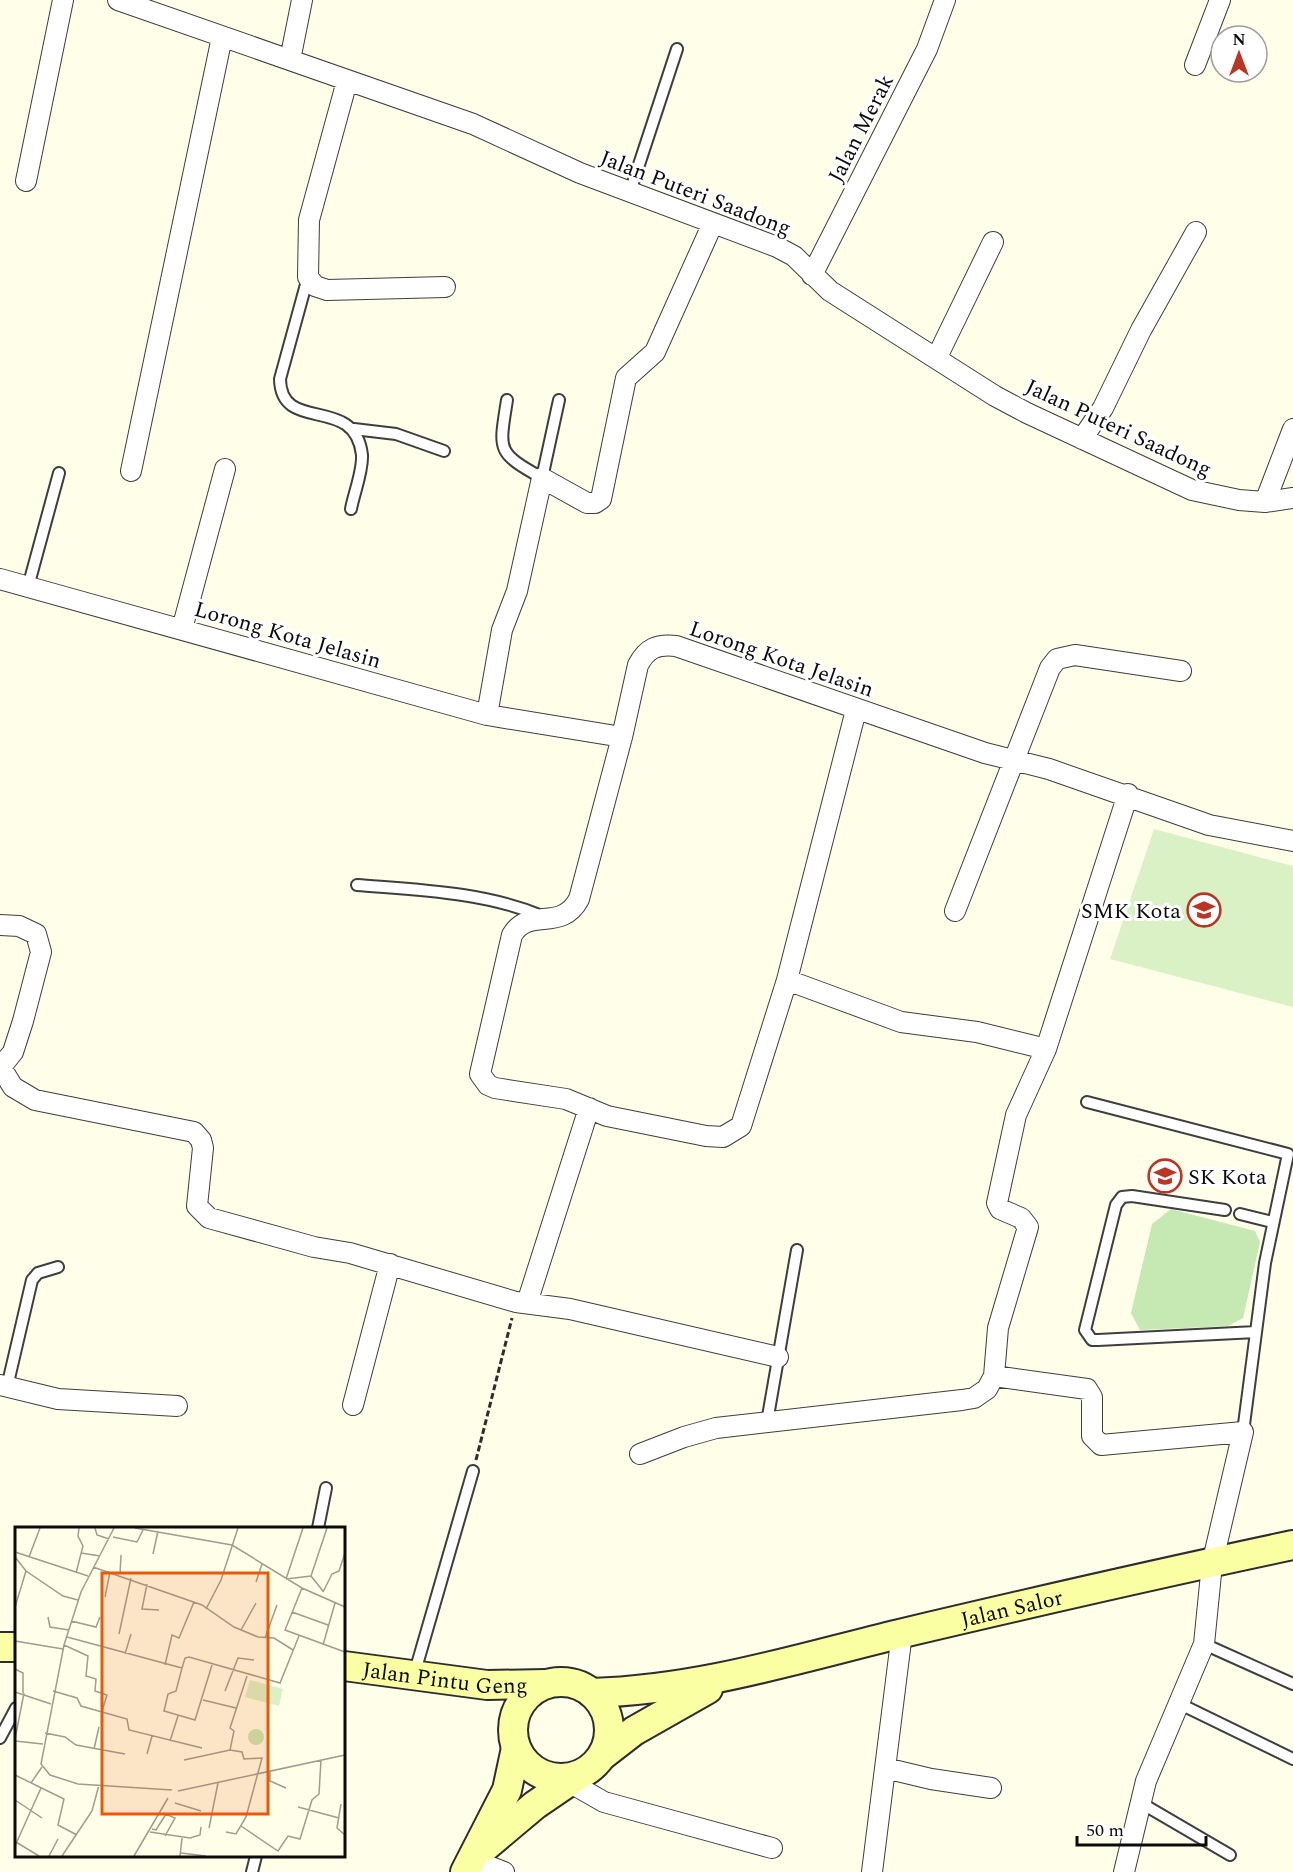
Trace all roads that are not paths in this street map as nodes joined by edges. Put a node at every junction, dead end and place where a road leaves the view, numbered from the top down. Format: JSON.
{"nodes":[{"id":1,"x":63,"y":0,"type":"edge"},
{"id":2,"x":117,"y":0,"type":"edge"},
{"id":3,"x":302,"y":0,"type":"edge"},
{"id":4,"x":945,"y":0,"type":"edge"},
{"id":5,"x":1220,"y":0,"type":"edge"},
{"id":6,"x":141,"y":3,"type":"edge"},
{"id":7,"x":222,"y":37,"type":"junction"},
{"id":8,"x":677,"y":49,"type":"dead end"},
{"id":9,"x":290,"y":60,"type":"junction"},
{"id":10,"x":1195,"y":65,"type":"dead end"},
{"id":11,"x":347,"y":81,"type":"junction"},
{"id":12,"x":26,"y":181,"type":"dead end"},
{"id":13,"x":630,"y":192,"type":"junction"},
{"id":14,"x":712,"y":223,"type":"junction"},
{"id":15,"x":1197,"y":232,"type":"dead end"},
{"id":16,"x":993,"y":242,"type":"dead end"},
{"id":17,"x":812,"y":275,"type":"junction"},
{"id":18,"x":308,"y":277,"type":"junction"},
{"id":19,"x":445,"y":287,"type":"dead end"},
{"id":20,"x":937,"y":357,"type":"junction"},
{"id":21,"x":507,"y":400,"type":"dead end"},
{"id":22,"x":559,"y":400,"type":"dead end"},
{"id":23,"x":354,"y":429,"type":"junction"},
{"id":24,"x":1293,"y":429,"type":"edge"},
{"id":25,"x":1082,"y":439,"type":"junction"},
{"id":26,"x":444,"y":451,"type":"dead end"},
{"id":27,"x":225,"y":469,"type":"dead end"},
{"id":28,"x":131,"y":471,"type":"dead end"},
{"id":29,"x":59,"y":472,"type":"dead end"},
{"id":30,"x":542,"y":478,"type":"junction"},
{"id":31,"x":1293,"y":498,"type":"edge"},
{"id":32,"x":1265,"y":502,"type":"junction"},
{"id":33,"x":351,"y":509,"type":"dead end"},
{"id":34,"x":0,"y":579,"type":"edge"},
{"id":35,"x":28,"y":588,"type":"junction"},
{"id":36,"x":182,"y":629,"type":"junction"},
{"id":37,"x":1181,"y":671,"type":"dead end"},
{"id":38,"x":856,"y":710,"type":"junction"},
{"id":39,"x":488,"y":715,"type":"junction"},
{"id":40,"x":622,"y":737,"type":"junction"},
{"id":41,"x":1014,"y":760,"type":"junction"},
{"id":42,"x":1128,"y":794,"type":"junction"},
{"id":43,"x":1293,"y":841,"type":"edge"},
{"id":44,"x":357,"y":885,"type":"dead end"},
{"id":45,"x":955,"y":911,"type":"dead end"},
{"id":46,"x":549,"y":919,"type":"junction"},
{"id":47,"x":0,"y":925,"type":"edge"},
{"id":48,"x":787,"y":980,"type":"junction"},
{"id":49,"x":1046,"y":1048,"type":"junction"},
{"id":50,"x":1,"y":1067,"type":"edge"},
{"id":51,"x":1087,"y":1102,"type":"dead end"},
{"id":52,"x":589,"y":1108,"type":"junction"},
{"id":53,"x":1226,"y":1210,"type":"dead end"},
{"id":54,"x":1240,"y":1214,"type":"dead end"},
{"id":55,"x":1272,"y":1222,"type":"junction"},
{"id":56,"x":797,"y":1250,"type":"dead end"},
{"id":57,"x":390,"y":1264,"type":"junction"},
{"id":58,"x":58,"y":1267,"type":"dead end"},
{"id":59,"x":522,"y":1303,"type":"junction"},
{"id":60,"x":1256,"y":1332,"type":"junction"},
{"id":61,"x":778,"y":1357,"type":"junction"},
{"id":62,"x":994,"y":1376,"type":"junction"},
{"id":63,"x":3,"y":1386,"type":"edge"},
{"id":64,"x":353,"y":1404,"type":"dead end"},
{"id":65,"x":177,"y":1406,"type":"dead end"},
{"id":66,"x":767,"y":1422,"type":"junction"},
{"id":67,"x":1243,"y":1432,"type":"junction"},
{"id":68,"x":640,"y":1455,"type":"dead end"},
{"id":69,"x":473,"y":1471,"type":"road end"},
{"id":70,"x":326,"y":1488,"type":"dead end"},
{"id":71,"x":318,"y":1527,"type":"edge"},
{"id":72,"x":1291,"y":1543,"type":"edge"},
{"id":73,"x":1212,"y":1564,"type":"junction"},
{"id":74,"x":902,"y":1633,"type":"junction"},
{"id":75,"x":1204,"y":1644,"type":"junction"},
{"id":76,"x":345,"y":1666,"type":"edge"},
{"id":77,"x":414,"y":1676,"type":"junction"},
{"id":78,"x":731,"y":1677,"type":"junction"},
{"id":79,"x":450,"y":1682,"type":"junction"},
{"id":80,"x":546,"y":1684,"type":"junction"},
{"id":81,"x":1293,"y":1684,"type":"edge"},
{"id":82,"x":592,"y":1693,"type":"junction"},
{"id":83,"x":1178,"y":1703,"type":"junction"},
{"id":84,"x":15,"y":1710,"type":"edge"},
{"id":85,"x":514,"y":1717,"type":"junction"},
{"id":86,"x":0,"y":1738,"type":"edge"},
{"id":87,"x":516,"y":1748,"type":"junction"},
{"id":88,"x":603,"y":1755,"type":"junction"},
{"id":89,"x":1293,"y":1759,"type":"edge"},
{"id":90,"x":885,"y":1768,"type":"junction"},
{"id":91,"x":575,"y":1778,"type":"junction"},
{"id":92,"x":991,"y":1788,"type":"dead end"},
{"id":93,"x":1141,"y":1803,"type":"junction"},
{"id":94,"x":772,"y":1848,"type":"dead end"},
{"id":95,"x":1230,"y":1855,"type":"dead end"},
{"id":96,"x":256,"y":1857,"type":"edge"},
{"id":97,"x":471,"y":1862,"type":"edge"},
{"id":98,"x":501,"y":1871,"type":"edge"},
{"id":99,"x":252,"y":1872,"type":"edge"},
{"id":100,"x":872,"y":1872,"type":"edge"},
{"id":101,"x":1124,"y":1872,"type":"edge"}],
"edges":[{"from":1,"to":12,"type":"street"},
{"from":2,"to":6,"type":"street","name":"Jalan Puteri Saadong"},
{"from":3,"to":9,"type":"street"},
{"from":4,"to":17,"type":"street","name":"Jalan Merak"},
{"from":5,"to":10,"type":"street"},
{"from":6,"to":7,"type":"street","name":"Jalan Puteri Saadong"},
{"from":7,"to":9,"type":"street","name":"Jalan Puteri Saadong"},
{"from":7,"to":28,"type":"street"},
{"from":8,"to":13,"type":"lane"},
{"from":9,"to":11,"type":"street","name":"Jalan Puteri Saadong"},
{"from":11,"to":13,"type":"street","name":"Jalan Puteri Saadong"},
{"from":11,"to":18,"type":"street"},
{"from":13,"to":14,"type":"street","name":"Jalan Puteri Saadong"},
{"from":14,"to":17,"type":"street","name":"Jalan Puteri Saadong"},
{"from":14,"to":30,"type":"street"},
{"from":15,"to":25,"type":"street"},
{"from":16,"to":20,"type":"street"},
{"from":17,"to":20,"type":"street","name":"Jalan Puteri Saadong"},
{"from":18,"to":19,"type":"street"},
{"from":18,"to":23,"type":"lane"},
{"from":20,"to":25,"type":"street","name":"Jalan Puteri Saadong"},
{"from":21,"to":30,"type":"lane"},
{"from":22,"to":30,"type":"lane"},
{"from":23,"to":26,"type":"lane"},
{"from":23,"to":33,"type":"lane"},
{"from":24,"to":32,"type":"street"},
{"from":25,"to":32,"type":"street","name":"Jalan Puteri Saadong"},
{"from":27,"to":36,"type":"street"},
{"from":29,"to":35,"type":"lane"},
{"from":30,"to":39,"type":"street"},
{"from":31,"to":32,"type":"street","name":"Jalan Puteri Saadong"},
{"from":34,"to":35,"type":"street","name":"Lorong Kota Jelasin"},
{"from":35,"to":36,"type":"street","name":"Lorong Kota Jelasin"},
{"from":36,"to":39,"type":"street","name":"Lorong Kota Jelasin"},
{"from":37,"to":41,"type":"street"},
{"from":38,"to":40,"type":"street","name":"Lorong Kota Jelasin"},
{"from":38,"to":41,"type":"street","name":"Lorong Kota Jelasin"},
{"from":38,"to":48,"type":"street"},
{"from":39,"to":40,"type":"street","name":"Lorong Kota Jelasin"},
{"from":40,"to":46,"type":"street"},
{"from":41,"to":42,"type":"street","name":"Lorong Kota Jelasin"},
{"from":41,"to":45,"type":"street"},
{"from":42,"to":43,"type":"street","name":"Lorong Kota Jelasin"},
{"from":42,"to":49,"type":"street"},
{"from":44,"to":46,"type":"lane"},
{"from":46,"to":52,"type":"street"},
{"from":47,"to":50,"type":"street"},
{"from":48,"to":49,"type":"street"},
{"from":48,"to":52,"type":"street"},
{"from":49,"to":62,"type":"street"},
{"from":50,"to":57,"type":"street"},
{"from":51,"to":55,"type":"lane"},
{"from":52,"to":59,"type":"street"},
{"from":53,"to":60,"type":"lane"},
{"from":54,"to":55,"type":"lane"},
{"from":55,"to":60,"type":"lane"},
{"from":56,"to":61,"type":"lane"},
{"from":57,"to":59,"type":"street"},
{"from":57,"to":64,"type":"street"},
{"from":58,"to":63,"type":"lane"},
{"from":59,"to":61,"type":"street"},
{"from":60,"to":67,"type":"lane"},
{"from":61,"to":66,"type":"lane"},
{"from":62,"to":66,"type":"street"},
{"from":62,"to":67,"type":"street"},
{"from":63,"to":65,"type":"street"},
{"from":66,"to":68,"type":"street"},
{"from":67,"to":73,"type":"street"},
{"from":69,"to":77,"type":"lane"},
{"from":70,"to":71,"type":"lane"},
{"from":72,"to":73,"type":"main road","name":"Jalan Salor"},
{"from":73,"to":74,"type":"main road","name":"Jalan Salor"},
{"from":73,"to":75,"type":"street"},
{"from":74,"to":78,"type":"main road","name":"Jalan Salor"},
{"from":74,"to":90,"type":"street"},
{"from":75,"to":81,"type":"lane"},
{"from":75,"to":83,"type":"street"},
{"from":76,"to":77,"type":"main road","name":"Jalan Pintu Geng"},
{"from":77,"to":79,"type":"main road","name":"Jalan Pintu Geng"},
{"from":78,"to":82,"type":"main road","name":"Jalan Salor"},
{"from":78,"to":88,"type":"main road","name":"Jalan Salor"},
{"from":79,"to":80,"type":"main road","name":"Jalan Pintu Geng"},
{"from":79,"to":85,"type":"main road"},
{"from":80,"to":82,"type":"main road"},
{"from":80,"to":85,"type":"main road"},
{"from":82,"to":88,"type":"main road"},
{"from":83,"to":89,"type":"lane"},
{"from":83,"to":93,"type":"street"},
{"from":84,"to":86,"type":"lane"},
{"from":85,"to":87,"type":"main road"},
{"from":87,"to":91,"type":"main road"},
{"from":87,"to":97,"type":"main road"},
{"from":88,"to":91,"type":"main road"},
{"from":90,"to":92,"type":"street"},
{"from":90,"to":100,"type":"street"},
{"from":91,"to":94,"type":"street"},
{"from":91,"to":97,"type":"main road"},
{"from":93,"to":95,"type":"lane"},
{"from":93,"to":101,"type":"street"},
{"from":96,"to":99,"type":"lane"},
{"from":97,"to":98,"type":"street"}]}
